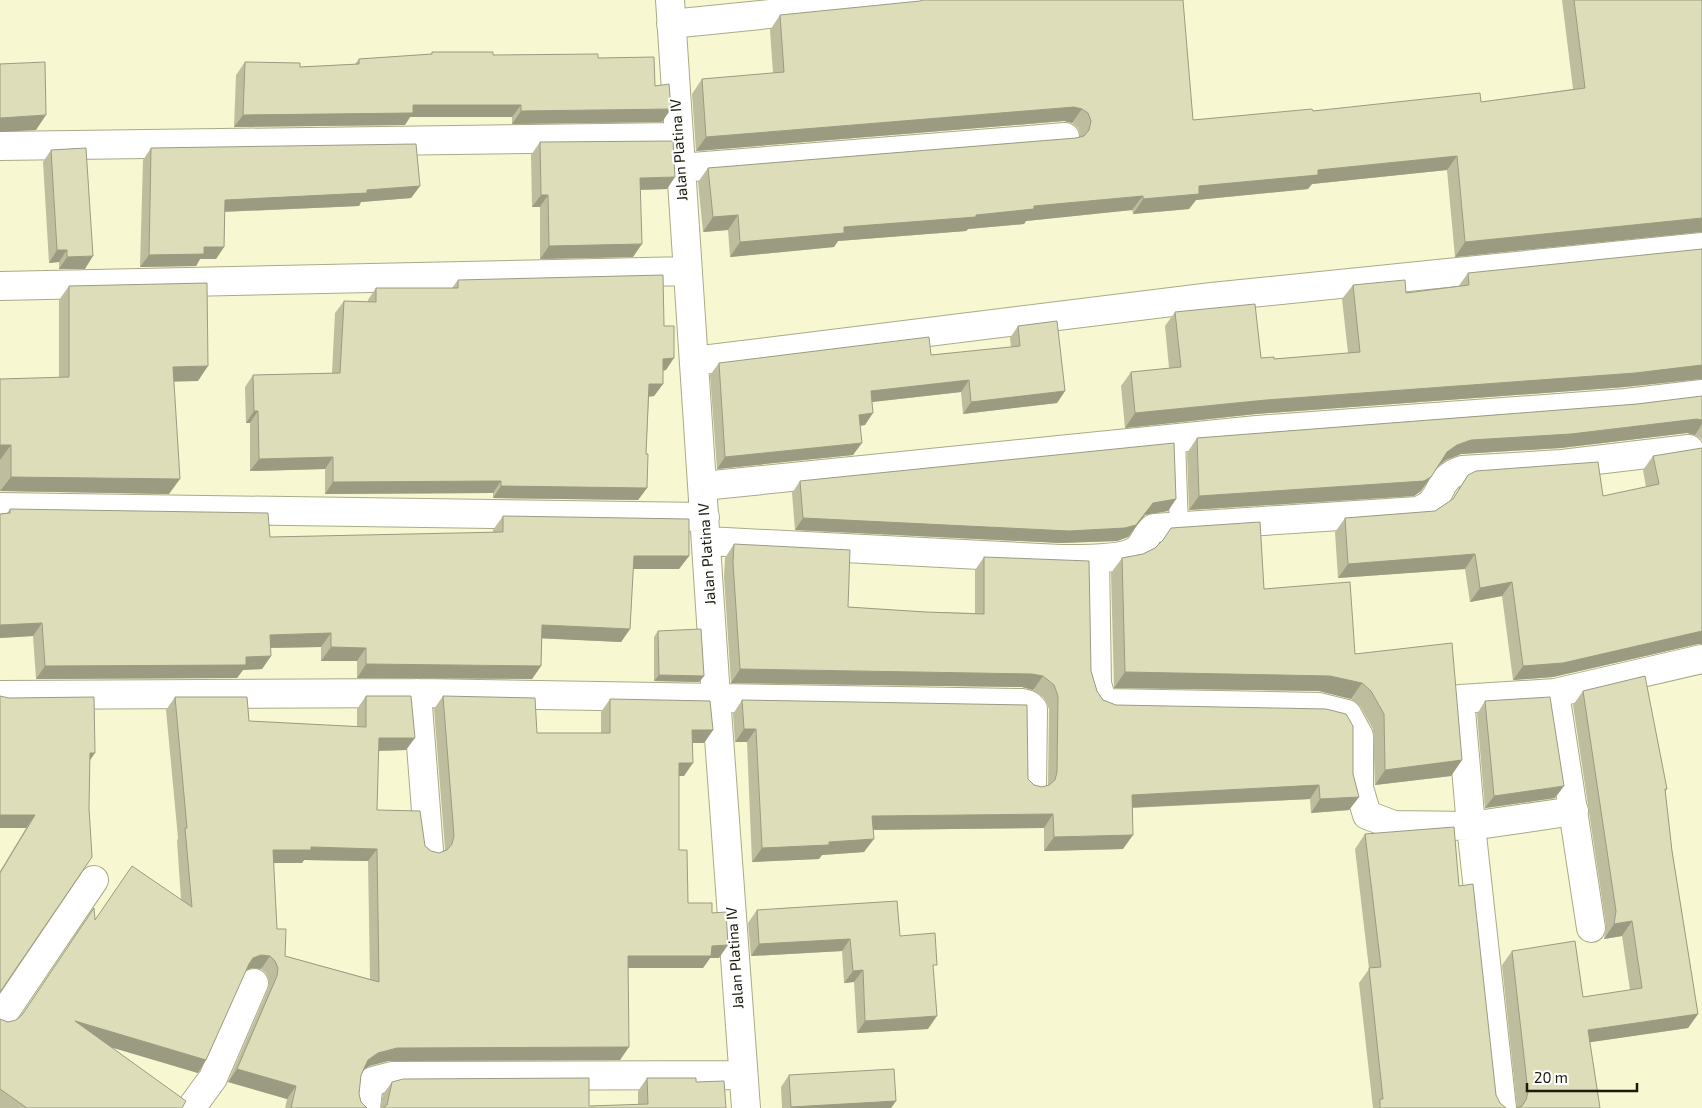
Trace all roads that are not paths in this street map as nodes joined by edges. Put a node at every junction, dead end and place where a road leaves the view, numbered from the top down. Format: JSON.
{"nodes":[{"id":1,"x":908,"y":0,"type":"edge"},
{"id":2,"x":670,"y":12,"type":"edge"},
{"id":3,"x":678,"y":137,"type":"junction"},
{"id":4,"x":1065,"y":137,"type":"edge"},
{"id":5,"x":0,"y":146,"type":"edge"},
{"id":6,"x":680,"y":168,"type":"junction"},
{"id":7,"x":1702,"y":247,"type":"edge"},
{"id":8,"x":688,"y":271,"type":"junction"},
{"id":9,"x":0,"y":286,"type":"edge"},
{"id":10,"x":694,"y":361,"type":"junction"},
{"id":11,"x":1702,"y":394,"type":"edge"},
{"id":12,"x":1176,"y":439,"type":"junction"},
{"id":13,"x":1689,"y":449,"type":"edge"},
{"id":14,"x":703,"y":486,"type":"junction"},
{"id":15,"x":0,"y":508,"type":"edge"},
{"id":16,"x":1179,"y":526,"type":"junction"},
{"id":17,"x":706,"y":529,"type":"junction"},
{"id":18,"x":1095,"y":559,"type":"junction"},
{"id":19,"x":1702,"y":659,"type":"edge"},
{"id":20,"x":417,"y":693,"type":"junction"},
{"id":21,"x":1555,"y":693,"type":"junction"},
{"id":22,"x":0,"y":696,"type":"edge"},
{"id":23,"x":716,"y":698,"type":"junction"},
{"id":24,"x":1032,"y":785,"type":"edge"},
{"id":25,"x":1574,"y":811,"type":"junction"},
{"id":26,"x":1471,"y":826,"type":"junction"},
{"id":27,"x":429,"y":850,"type":"edge"},
{"id":28,"x":94,"y":880,"type":"dead end"},
{"id":29,"x":1591,"y":928,"type":"dead end"},
{"id":30,"x":254,"y":983,"type":"dead end"},
{"id":31,"x":0,"y":1019,"type":"edge"},
{"id":32,"x":743,"y":1075,"type":"junction"},
{"id":33,"x":191,"y":1108,"type":"edge"},
{"id":34,"x":366,"y":1108,"type":"edge"},
{"id":35,"x":746,"y":1108,"type":"edge"},
{"id":36,"x":1502,"y":1108,"type":"edge"}],
"edges":[{"from":1,"to":2,"type":"street"},
{"from":2,"to":3,"type":"street","name":"Jalan Platina IV"},
{"from":3,"to":5,"type":"street"},
{"from":3,"to":6,"type":"street","name":"Jalan Platina IV"},
{"from":4,"to":6,"type":"street"},
{"from":6,"to":8,"type":"street","name":"Jalan Platina IV"},
{"from":7,"to":10,"type":"street"},
{"from":8,"to":9,"type":"street"},
{"from":8,"to":10,"type":"street","name":"Jalan Platina IV"},
{"from":10,"to":14,"type":"street","name":"Jalan Platina IV"},
{"from":11,"to":12,"type":"street"},
{"from":12,"to":14,"type":"street"},
{"from":12,"to":16,"type":"lane"},
{"from":13,"to":16,"type":"street"},
{"from":14,"to":17,"type":"street","name":"Jalan Platina IV"},
{"from":15,"to":17,"type":"street"},
{"from":16,"to":18,"type":"street"},
{"from":17,"to":18,"type":"street"},
{"from":17,"to":23,"type":"street","name":"Jalan Platina IV"},
{"from":18,"to":26,"type":"street"},
{"from":19,"to":21,"type":"street"},
{"from":20,"to":22,"type":"street"},
{"from":20,"to":23,"type":"street"},
{"from":20,"to":27,"type":"street"},
{"from":21,"to":25,"type":"street"},
{"from":21,"to":26,"type":"street"},
{"from":23,"to":24,"type":"street"},
{"from":23,"to":32,"type":"street","name":"Jalan Platina IV"},
{"from":25,"to":26,"type":"street"},
{"from":25,"to":29,"type":"street"},
{"from":26,"to":36,"type":"street"},
{"from":28,"to":31,"type":"street"},
{"from":30,"to":33,"type":"street"},
{"from":32,"to":34,"type":"street"},
{"from":32,"to":35,"type":"street","name":"Jalan Platina IV"}]}
